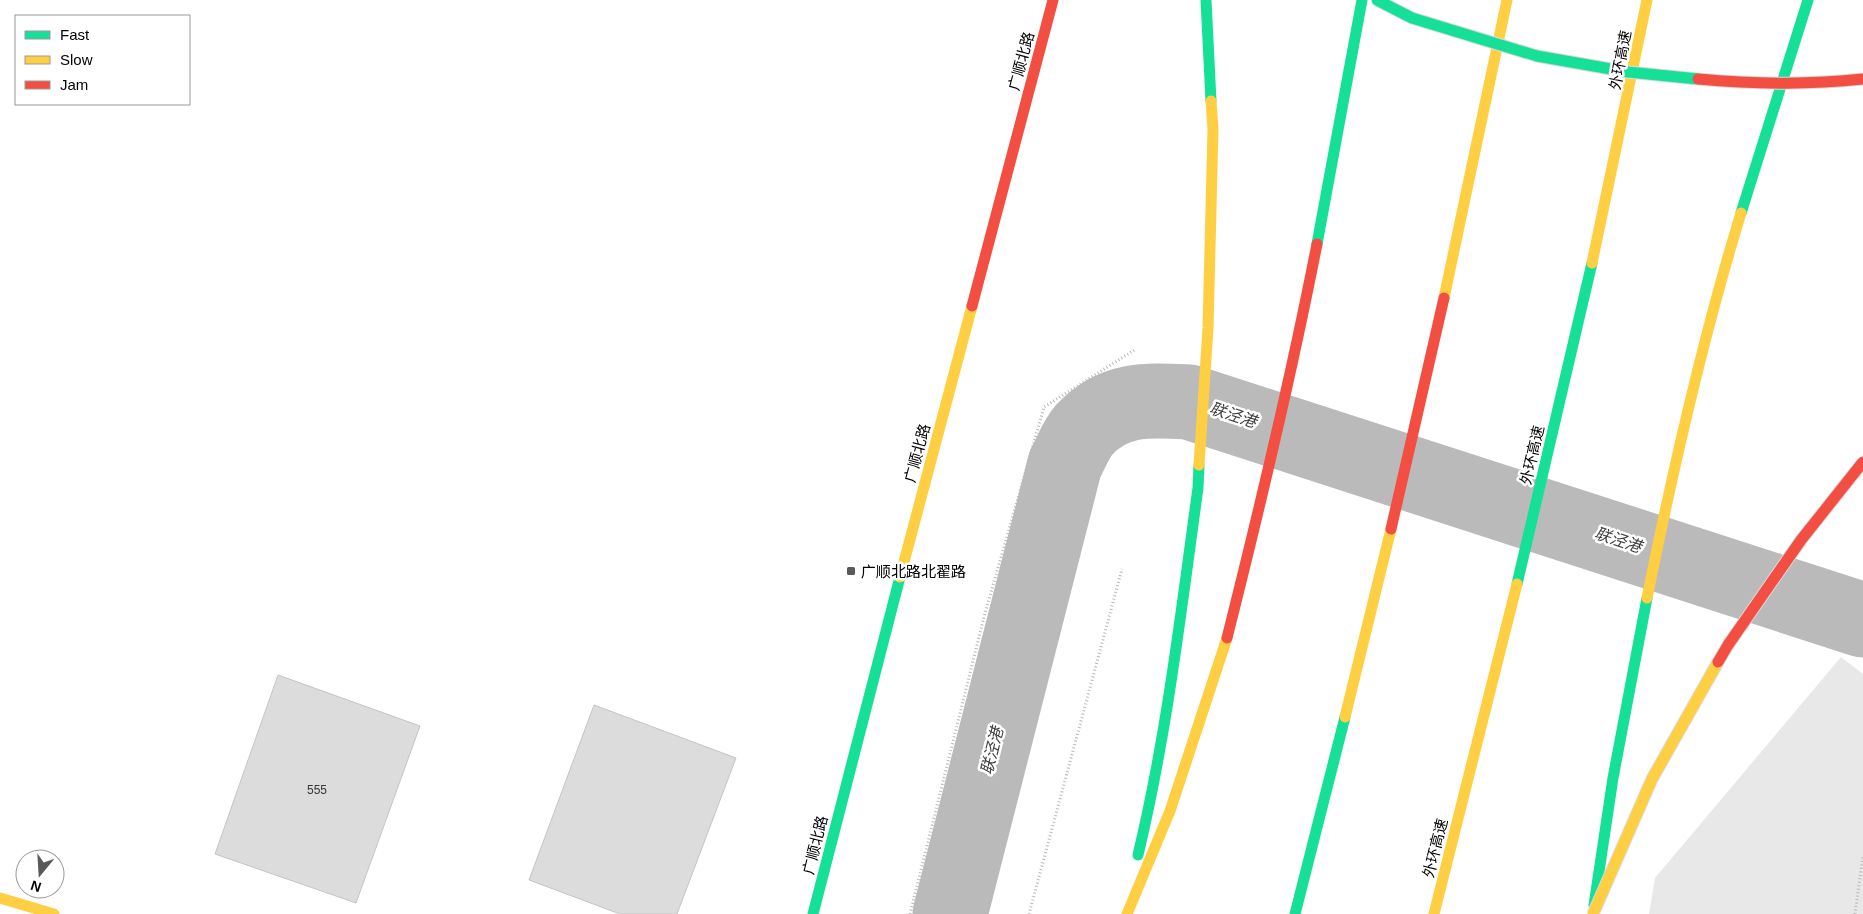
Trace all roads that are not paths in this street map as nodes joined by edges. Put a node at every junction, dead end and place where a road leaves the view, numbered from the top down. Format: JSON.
{"nodes":[{"id":1,"x":1053,"y":0,"type":"edge"},
{"id":2,"x":1206,"y":0,"type":"edge"},
{"id":3,"x":1362,"y":0,"type":"edge"},
{"id":4,"x":1377,"y":0,"type":"edge"},
{"id":5,"x":1507,"y":0,"type":"edge"},
{"id":6,"x":1647,"y":0,"type":"edge"},
{"id":7,"x":1808,"y":0,"type":"edge"},
{"id":8,"x":1863,"y":79,"type":"edge"},
{"id":9,"x":1863,"y":462,"type":"edge"},
{"id":10,"x":0,"y":898,"type":"edge"},
{"id":11,"x":54,"y":914,"type":"edge"},
{"id":12,"x":813,"y":914,"type":"edge"},
{"id":13,"x":1126,"y":914,"type":"edge"},
{"id":14,"x":1295,"y":914,"type":"edge"},
{"id":15,"x":1434,"y":914,"type":"edge"},
{"id":16,"x":1593,"y":914,"type":"edge"}],
"edges":[{"from":1,"to":12,"type":"main road","name":"广顺北路"},
{"from":2,"to":13,"type":"main road"},
{"from":3,"to":13,"type":"main road"},
{"from":4,"to":8,"type":"main road","bridge":true},
{"from":5,"to":14,"type":"main road"},
{"from":6,"to":15,"type":"main road","name":"外环高速"},
{"from":7,"to":16,"type":"main road"},
{"from":9,"to":16,"type":"main road","bridge":true},
{"from":10,"to":11,"type":"main road"}]}
